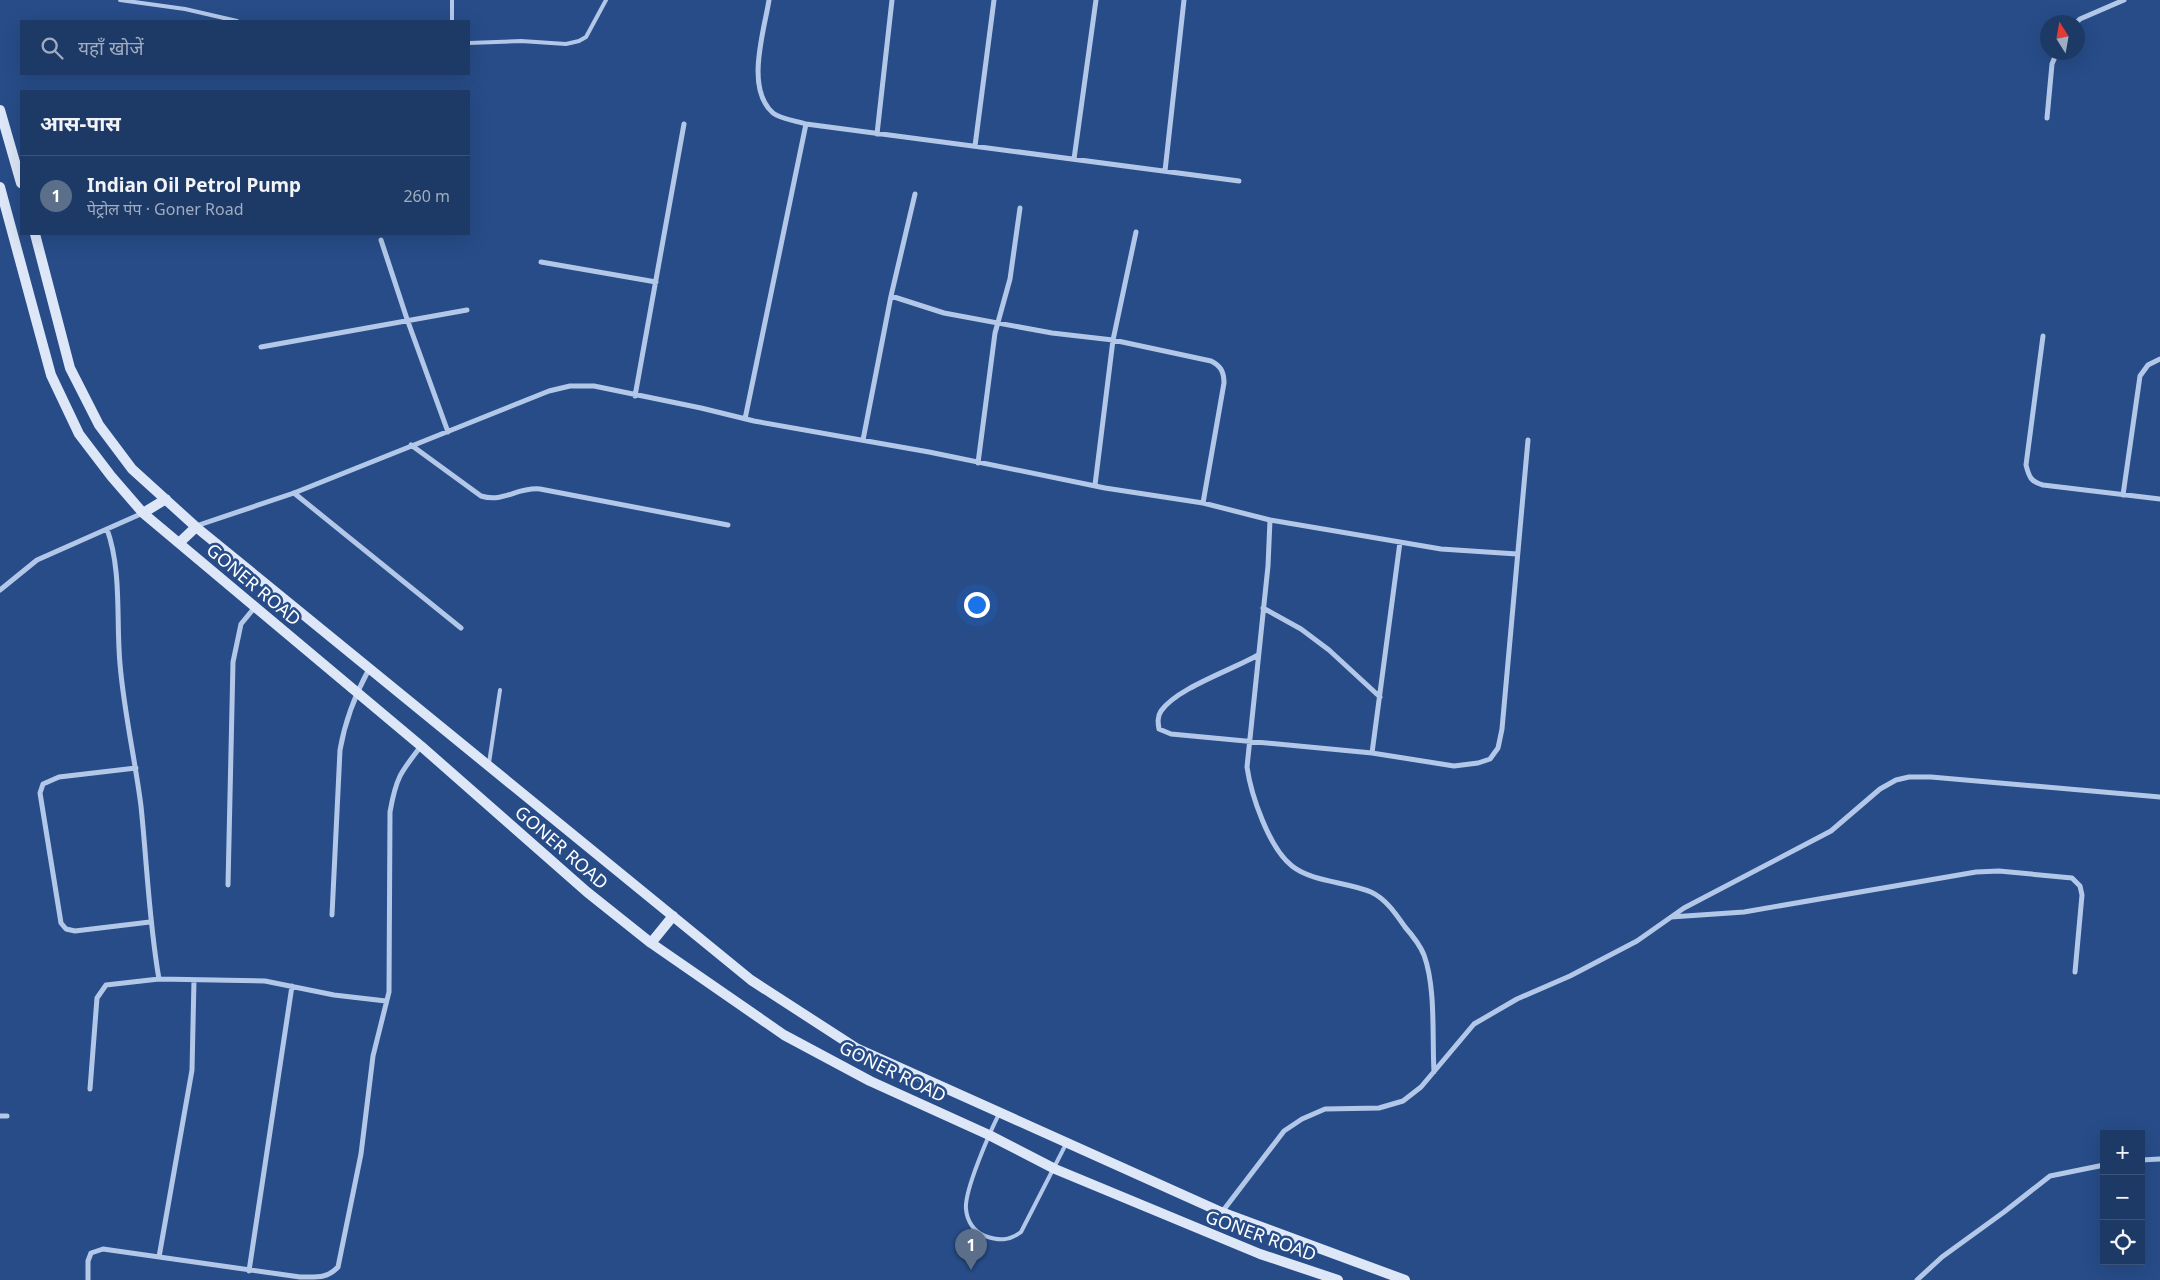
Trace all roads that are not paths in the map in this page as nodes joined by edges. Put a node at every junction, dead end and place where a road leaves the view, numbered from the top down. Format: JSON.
{"nodes":[{"id":1,"x":120,"y":0,"type":"edge"},
{"id":2,"x":452,"y":0,"type":"edge"},
{"id":3,"x":606,"y":0,"type":"edge"},
{"id":4,"x":769,"y":0,"type":"edge"},
{"id":5,"x":892,"y":0,"type":"edge"},
{"id":6,"x":994,"y":0,"type":"edge"},
{"id":7,"x":1096,"y":0,"type":"edge"},
{"id":8,"x":1184,"y":0,"type":"edge"},
{"id":9,"x":2124,"y":0,"type":"edge"},
{"id":10,"x":2085,"y":17,"type":"edge"},
{"id":11,"x":233,"y":20,"type":"edge"},
{"id":12,"x":452,"y":20,"type":"edge"},
{"id":13,"x":470,"y":43,"type":"edge"},
{"id":14,"x":2054,"y":60,"type":"edge"},
{"id":15,"x":0,"y":110,"type":"edge"},
{"id":16,"x":2047,"y":118,"type":"dead end"},
{"id":17,"x":684,"y":124,"type":"dead end"},
{"id":18,"x":806,"y":124,"type":"junction"},
{"id":19,"x":877,"y":134,"type":"junction"},
{"id":20,"x":975,"y":146,"type":"junction"},
{"id":21,"x":1074,"y":160,"type":"junction"},
{"id":22,"x":1165,"y":171,"type":"junction"},
{"id":23,"x":20,"y":180,"type":"edge"},
{"id":24,"x":1239,"y":181,"type":"dead end"},
{"id":25,"x":0,"y":187,"type":"edge"},
{"id":26,"x":915,"y":194,"type":"dead end"},
{"id":27,"x":1020,"y":208,"type":"dead end"},
{"id":28,"x":1136,"y":232,"type":"dead end"},
{"id":29,"x":35,"y":235,"type":"edge"},
{"id":30,"x":381,"y":240,"type":"dead end"},
{"id":31,"x":541,"y":262,"type":"dead end"},
{"id":32,"x":656,"y":282,"type":"junction"},
{"id":33,"x":890,"y":296,"type":"junction"},
{"id":34,"x":467,"y":310,"type":"dead end"},
{"id":35,"x":407,"y":319,"type":"junction"},
{"id":36,"x":998,"y":323,"type":"junction"},
{"id":37,"x":2043,"y":336,"type":"dead end"},
{"id":38,"x":1113,"y":340,"type":"junction"},
{"id":39,"x":261,"y":347,"type":"dead end"},
{"id":40,"x":2160,"y":359,"type":"edge"},
{"id":41,"x":635,"y":396,"type":"junction"},
{"id":42,"x":745,"y":419,"type":"junction"},
{"id":43,"x":448,"y":432,"type":"junction"},
{"id":44,"x":863,"y":440,"type":"junction"},
{"id":45,"x":1528,"y":440,"type":"dead end"},
{"id":46,"x":412,"y":446,"type":"junction"},
{"id":47,"x":978,"y":463,"type":"junction"},
{"id":48,"x":1095,"y":485,"type":"junction"},
{"id":49,"x":294,"y":493,"type":"junction"},
{"id":50,"x":2123,"y":495,"type":"junction"},
{"id":51,"x":166,"y":499,"type":"junction"},
{"id":52,"x":2160,"y":499,"type":"edge"},
{"id":53,"x":1203,"y":503,"type":"junction"},
{"id":54,"x":143,"y":513,"type":"junction"},
{"id":55,"x":1270,"y":520,"type":"junction"},
{"id":56,"x":728,"y":525,"type":"dead end"},
{"id":57,"x":196,"y":526,"type":"junction"},
{"id":58,"x":106,"y":529,"type":"junction"},
{"id":59,"x":1400,"y":542,"type":"junction"},
{"id":60,"x":179,"y":543,"type":"junction"},
{"id":61,"x":1517,"y":554,"type":"junction"},
{"id":62,"x":0,"y":590,"type":"edge"},
{"id":63,"x":255,"y":606,"type":"junction"},
{"id":64,"x":1263,"y":608,"type":"junction"},
{"id":65,"x":461,"y":628,"type":"dead end"},
{"id":66,"x":1258,"y":655,"type":"junction"},
{"id":67,"x":370,"y":668,"type":"junction"},
{"id":68,"x":500,"y":690,"type":"dead end"},
{"id":69,"x":357,"y":692,"type":"junction"},
{"id":70,"x":1380,"y":697,"type":"junction"},
{"id":71,"x":1250,"y":741,"type":"junction"},
{"id":72,"x":421,"y":746,"type":"junction"},
{"id":73,"x":1372,"y":753,"type":"junction"},
{"id":74,"x":488,"y":765,"type":"junction"},
{"id":75,"x":136,"y":768,"type":"junction"},
{"id":76,"x":2160,"y":797,"type":"edge"},
{"id":77,"x":228,"y":885,"type":"dead end"},
{"id":78,"x":332,"y":915,"type":"dead end"},
{"id":79,"x":673,"y":916,"type":"junction"},
{"id":80,"x":1671,"y":917,"type":"junction"},
{"id":81,"x":150,"y":922,"type":"junction"},
{"id":82,"x":651,"y":943,"type":"junction"},
{"id":83,"x":2075,"y":972,"type":"dead end"},
{"id":84,"x":159,"y":979,"type":"junction"},
{"id":85,"x":194,"y":980,"type":"junction"},
{"id":86,"x":292,"y":986,"type":"junction"},
{"id":87,"x":386,"y":1001,"type":"junction"},
{"id":88,"x":1434,"y":1072,"type":"junction"},
{"id":89,"x":90,"y":1089,"type":"dead end"},
{"id":90,"x":999,"y":1114,"type":"junction"},
{"id":91,"x":0,"y":1116,"type":"edge"},
{"id":92,"x":7,"y":1116,"type":"dead end"},
{"id":93,"x":988,"y":1135,"type":"junction"},
{"id":94,"x":1066,"y":1144,"type":"junction"},
{"id":95,"x":2160,"y":1159,"type":"edge"},
{"id":96,"x":2145,"y":1160,"type":"edge"},
{"id":97,"x":2100,"y":1166,"type":"edge"},
{"id":98,"x":1055,"y":1169,"type":"junction"},
{"id":99,"x":1221,"y":1212,"type":"junction"},
{"id":100,"x":159,"y":1258,"type":"junction"},
{"id":101,"x":249,"y":1271,"type":"junction"},
{"id":102,"x":330,"y":1277,"type":"edge"},
{"id":103,"x":88,"y":1280,"type":"edge"},
{"id":104,"x":1338,"y":1280,"type":"edge"},
{"id":105,"x":1405,"y":1280,"type":"edge"},
{"id":106,"x":1917,"y":1280,"type":"edge"}],
"edges":[{"from":1,"to":11,"type":"lane"},
{"from":2,"to":12,"type":"lane"},
{"from":3,"to":13,"type":"lane"},
{"from":4,"to":18,"type":"street"},
{"from":5,"to":19,"type":"street"},
{"from":6,"to":20,"type":"street"},
{"from":7,"to":21,"type":"street"},
{"from":8,"to":22,"type":"street"},
{"from":9,"to":10,"type":"street"},
{"from":14,"to":16,"type":"street"},
{"from":15,"to":23,"type":"street"},
{"from":17,"to":32,"type":"street"},
{"from":18,"to":19,"type":"street"},
{"from":18,"to":42,"type":"street"},
{"from":19,"to":20,"type":"street"},
{"from":20,"to":21,"type":"street"},
{"from":21,"to":22,"type":"street"},
{"from":22,"to":24,"type":"street"},
{"from":25,"to":54,"type":"street","name":"GONER ROAD"},
{"from":26,"to":33,"type":"street"},
{"from":27,"to":36,"type":"street"},
{"from":28,"to":38,"type":"street"},
{"from":29,"to":51,"type":"street","name":"GONER ROAD"},
{"from":30,"to":35,"type":"street"},
{"from":31,"to":32,"type":"street"},
{"from":32,"to":41,"type":"street"},
{"from":33,"to":36,"type":"street"},
{"from":33,"to":44,"type":"street"},
{"from":34,"to":35,"type":"street"},
{"from":35,"to":39,"type":"street"},
{"from":35,"to":43,"type":"street"},
{"from":36,"to":38,"type":"street"},
{"from":36,"to":47,"type":"street"},
{"from":37,"to":50,"type":"street"},
{"from":38,"to":48,"type":"street"},
{"from":38,"to":53,"type":"street"},
{"from":40,"to":50,"type":"street"},
{"from":41,"to":42,"type":"street"},
{"from":41,"to":43,"type":"street"},
{"from":42,"to":44,"type":"street"},
{"from":43,"to":46,"type":"street"},
{"from":44,"to":47,"type":"street"},
{"from":45,"to":61,"type":"street"},
{"from":46,"to":49,"type":"street"},
{"from":46,"to":56,"type":"street"},
{"from":47,"to":48,"type":"street"},
{"from":48,"to":53,"type":"street"},
{"from":49,"to":57,"type":"street"},
{"from":49,"to":65,"type":"street"},
{"from":50,"to":52,"type":"street"},
{"from":51,"to":54,"type":"street"},
{"from":51,"to":57,"type":"street","name":"GONER ROAD"},
{"from":53,"to":55,"type":"street"},
{"from":54,"to":58,"type":"street"},
{"from":54,"to":60,"type":"street","name":"GONER ROAD"},
{"from":55,"to":59,"type":"street"},
{"from":55,"to":64,"type":"street"},
{"from":57,"to":60,"type":"street"},
{"from":57,"to":67,"type":"street","name":"GONER ROAD"},
{"from":58,"to":62,"type":"street"},
{"from":58,"to":75,"type":"street"},
{"from":59,"to":61,"type":"street"},
{"from":59,"to":70,"type":"street"},
{"from":60,"to":63,"type":"street","name":"GONER ROAD"},
{"from":61,"to":73,"type":"street"},
{"from":63,"to":69,"type":"street","name":"GONER ROAD"},
{"from":63,"to":77,"type":"street"},
{"from":64,"to":66,"type":"street"},
{"from":64,"to":70,"type":"street"},
{"from":66,"to":71,"type":"street"},
{"from":66,"to":71,"type":"street"},
{"from":67,"to":69,"type":"street"},
{"from":67,"to":74,"type":"street","name":"GONER ROAD"},
{"from":68,"to":74,"type":"lane"},
{"from":69,"to":72,"type":"street","name":"GONER ROAD"},
{"from":69,"to":78,"type":"street"},
{"from":70,"to":73,"type":"street"},
{"from":71,"to":73,"type":"street"},
{"from":71,"to":88,"type":"street"},
{"from":72,"to":82,"type":"street","name":"GONER ROAD"},
{"from":72,"to":87,"type":"street"},
{"from":74,"to":79,"type":"street","name":"GONER ROAD"},
{"from":75,"to":81,"type":"street"},
{"from":75,"to":81,"type":"street"},
{"from":76,"to":80,"type":"street"},
{"from":79,"to":82,"type":"street"},
{"from":79,"to":90,"type":"street","name":"GONER ROAD"},
{"from":80,"to":83,"type":"street"},
{"from":80,"to":88,"type":"street"},
{"from":81,"to":84,"type":"street"},
{"from":82,"to":93,"type":"street","name":"GONER ROAD"},
{"from":84,"to":85,"type":"street"},
{"from":84,"to":89,"type":"street"},
{"from":85,"to":86,"type":"street"},
{"from":85,"to":100,"type":"street"},
{"from":86,"to":87,"type":"street"},
{"from":86,"to":101,"type":"street"},
{"from":87,"to":102,"type":"street"},
{"from":88,"to":99,"type":"street"},
{"from":90,"to":93,"type":"lane"},
{"from":90,"to":94,"type":"street","name":"GONER ROAD"},
{"from":91,"to":92,"type":"street"},
{"from":93,"to":98,"type":"street","name":"GONER ROAD"},
{"from":93,"to":98,"type":"lane"},
{"from":94,"to":98,"type":"lane"},
{"from":94,"to":99,"type":"street","name":"GONER ROAD"},
{"from":95,"to":96,"type":"street"},
{"from":97,"to":106,"type":"street"},
{"from":98,"to":104,"type":"street","name":"GONER ROAD"},
{"from":99,"to":105,"type":"street","name":"GONER ROAD"},
{"from":100,"to":101,"type":"street"},
{"from":100,"to":103,"type":"street"},
{"from":101,"to":102,"type":"street"}]}
